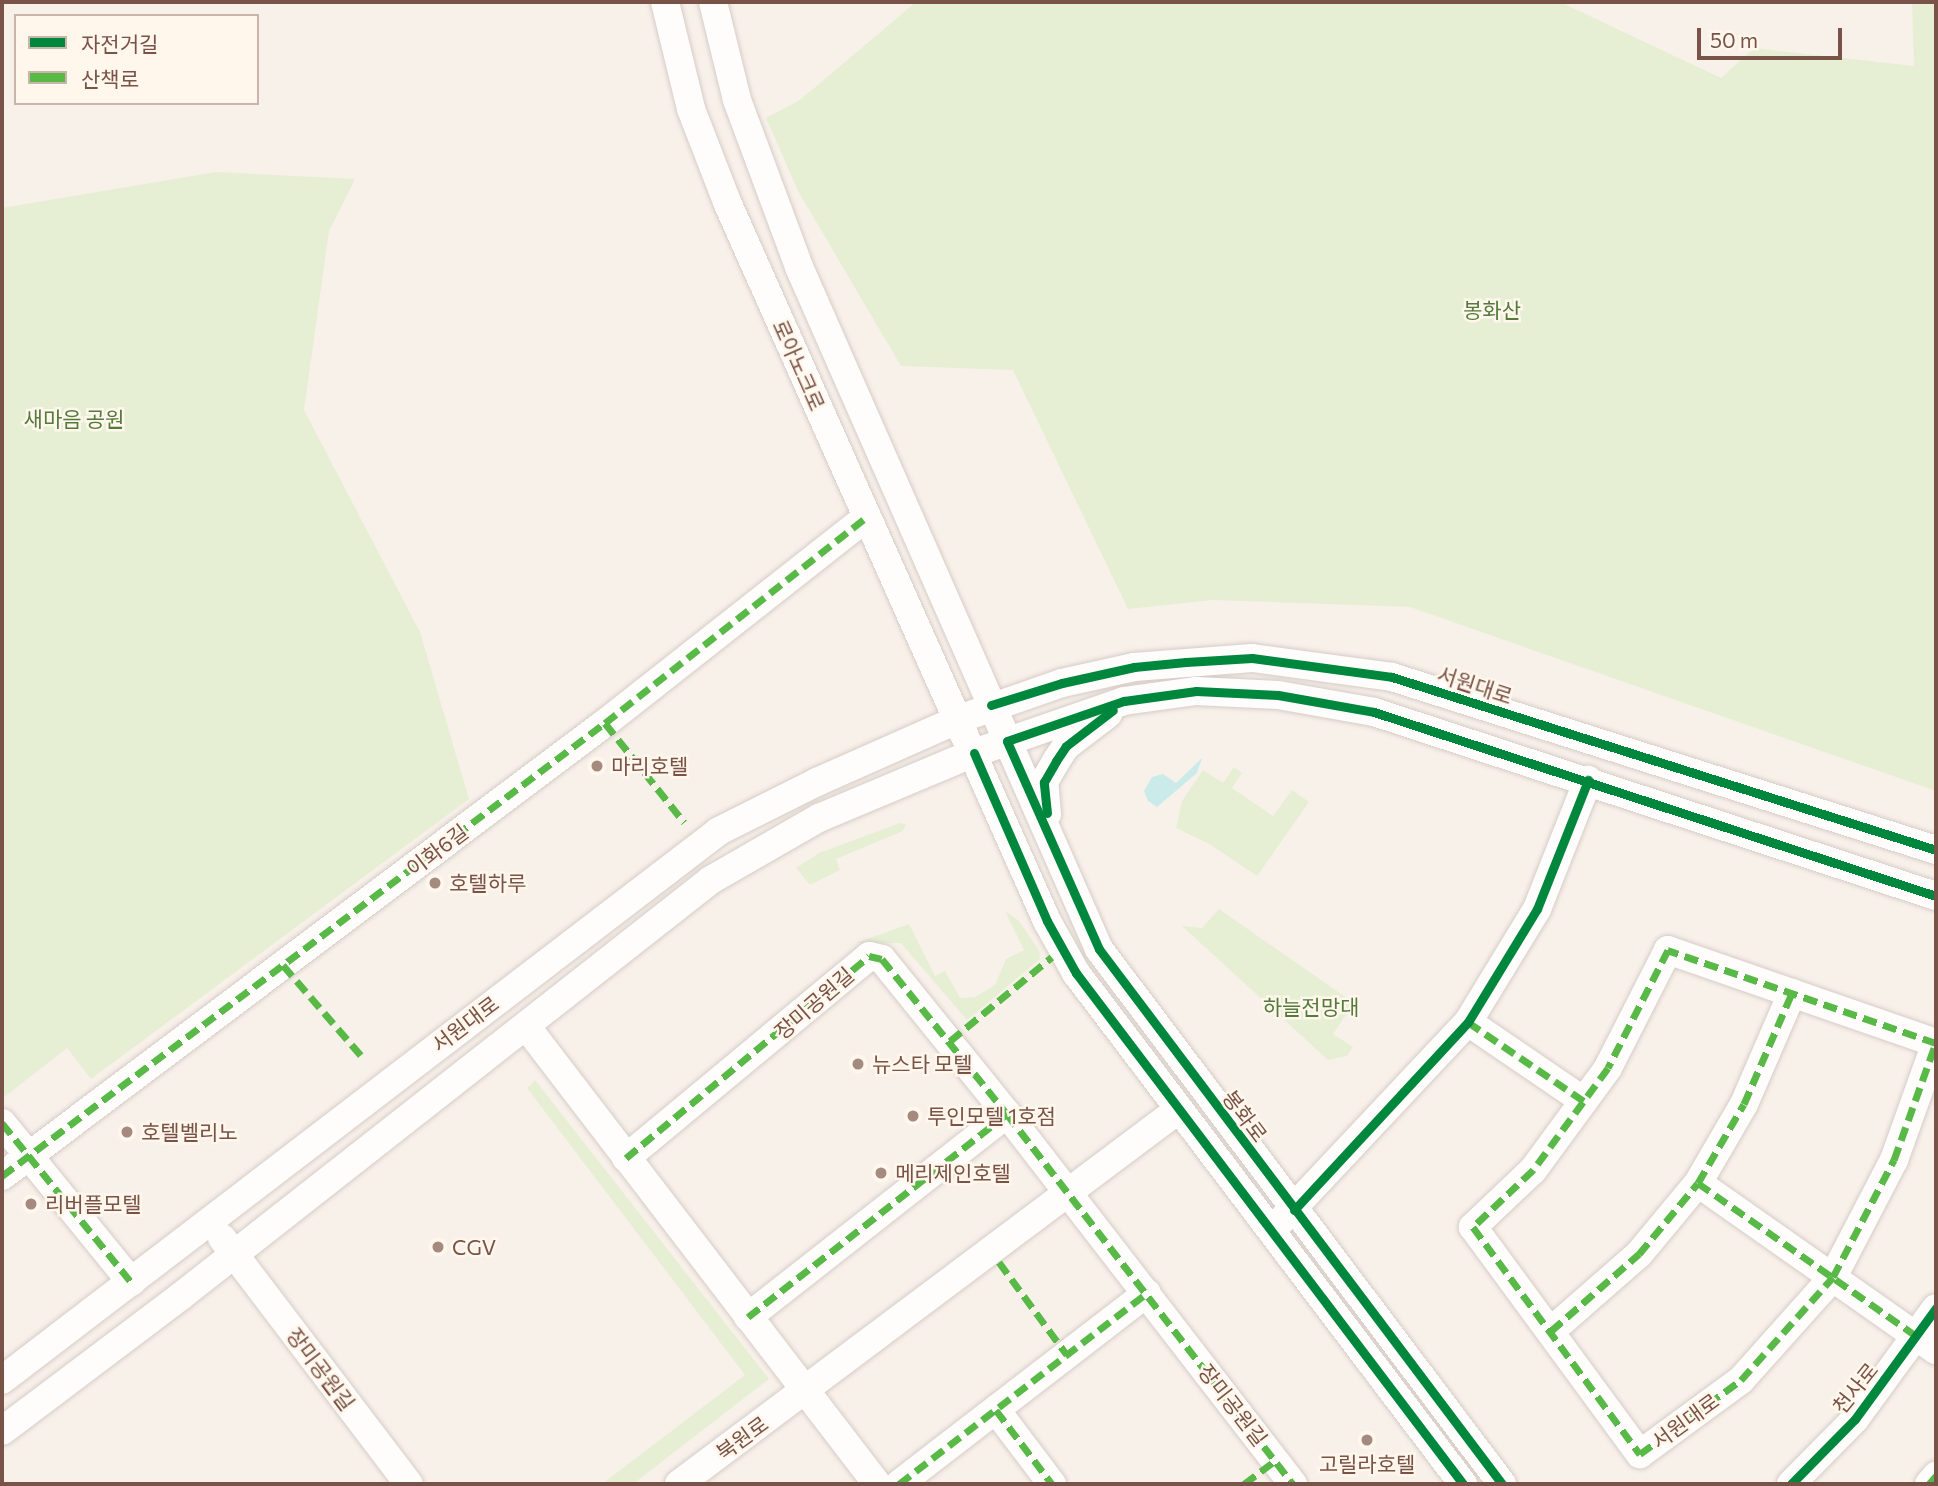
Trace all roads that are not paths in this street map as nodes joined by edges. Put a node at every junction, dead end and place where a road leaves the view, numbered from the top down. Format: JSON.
{"nodes":[{"id":1,"x":665,"y":2,"type":"edge"},
{"id":2,"x":713,"y":2,"type":"edge"},
{"id":3,"x":799,"y":267,"type":"junction"},
{"id":4,"x":764,"y":287,"type":"junction"},
{"id":5,"x":867,"y":517,"type":"junction"},
{"id":6,"x":1124,"y":701,"type":"junction"},
{"id":7,"x":991,"y":705,"type":"junction"},
{"id":8,"x":959,"y":719,"type":"junction"},
{"id":9,"x":1007,"y":741,"type":"junction"},
{"id":10,"x":974,"y":752,"type":"junction"},
{"id":11,"x":1588,"y":780,"type":"junction"},
{"id":12,"x":1936,"y":850,"type":"edge"},
{"id":13,"x":1059,"y":853,"type":"junction"},
{"id":14,"x":1936,"y":896,"type":"edge"},
{"id":15,"x":1792,"y":993,"type":"junction"},
{"id":16,"x":1468,"y":1022,"type":"junction"},
{"id":17,"x":526,"y":1026,"type":"junction"},
{"id":18,"x":1936,"y":1043,"type":"edge"},
{"id":19,"x":1584,"y":1101,"type":"junction"},
{"id":20,"x":1178,"y":1110,"type":"junction"},
{"id":21,"x":1007,"y":1114,"type":"junction"},
{"id":22,"x":2,"y":1123,"type":"edge"},
{"id":23,"x":31,"y":1153,"type":"junction"},
{"id":24,"x":626,"y":1158,"type":"junction"},
{"id":25,"x":2,"y":1176,"type":"edge"},
{"id":26,"x":1699,"y":1182,"type":"junction"},
{"id":27,"x":1068,"y":1192,"type":"junction"},
{"id":28,"x":1294,"y":1210,"type":"junction"},
{"id":29,"x":210,"y":1222,"type":"junction"},
{"id":30,"x":1270,"y":1229,"type":"junction"},
{"id":31,"x":233,"y":1254,"type":"junction"},
{"id":32,"x":1833,"y":1277,"type":"junction"},
{"id":33,"x":131,"y":1282,"type":"junction"},
{"id":34,"x":1147,"y":1293,"type":"junction"},
{"id":35,"x":1936,"y":1308,"type":"edge"},
{"id":36,"x":748,"y":1317,"type":"junction"},
{"id":37,"x":1551,"y":1331,"type":"junction"},
{"id":38,"x":1927,"y":1344,"type":"edge"},
{"id":39,"x":2,"y":1380,"type":"edge"},
{"id":40,"x":806,"y":1392,"type":"junction"},
{"id":41,"x":996,"y":1410,"type":"junction"},
{"id":42,"x":2,"y":1431,"type":"edge"},
{"id":43,"x":1936,"y":1476,"type":"edge"},
{"id":44,"x":409,"y":1484,"type":"edge"},
{"id":45,"x":679,"y":1484,"type":"edge"},
{"id":46,"x":877,"y":1484,"type":"edge"},
{"id":47,"x":899,"y":1484,"type":"edge"},
{"id":48,"x":1052,"y":1484,"type":"edge"},
{"id":49,"x":1293,"y":1484,"type":"edge"},
{"id":50,"x":1463,"y":1484,"type":"edge"},
{"id":51,"x":1502,"y":1484,"type":"edge"},
{"id":52,"x":1793,"y":1484,"type":"edge"},
{"id":53,"x":1929,"y":1484,"type":"edge"}],
"edges":[{"from":1,"to":4,"type":"street","name":"로아노크로"},
{"from":2,"to":3,"type":"street","name":"로아노크로"},
{"from":3,"to":4,"type":"street"},
{"from":3,"to":7,"type":"street","name":"로아노크로"},
{"from":4,"to":5,"type":"street","name":"로아노크로"},
{"from":5,"to":8,"type":"street","name":"로아노크로"},
{"from":5,"to":23,"type":"street","name":"이화6길"},
{"from":6,"to":9,"type":"street"},
{"from":6,"to":11,"type":"street"},
{"from":6,"to":13,"type":"street"},
{"from":7,"to":8,"type":"street","name":"서원대로"},
{"from":7,"to":9,"type":"street","name":"로아노크로"},
{"from":7,"to":12,"type":"street","name":"서원대로"},
{"from":8,"to":10,"type":"street","name":"로아노크로"},
{"from":8,"to":29,"type":"street","name":"서원대로"},
{"from":9,"to":10,"type":"street","name":"서원대로"},
{"from":9,"to":13,"type":"street","name":"봉화로"},
{"from":10,"to":17,"type":"street","name":"서원대로"},
{"from":10,"to":20,"type":"street"},
{"from":11,"to":14,"type":"street"},
{"from":11,"to":16,"type":"street"},
{"from":13,"to":28,"type":"street","name":"봉화로"},
{"from":15,"to":18,"type":"street","name":"서원대로"},
{"from":15,"to":19,"type":"street","name":"서원대로"},
{"from":15,"to":26,"type":"street"},
{"from":16,"to":19,"type":"street"},
{"from":16,"to":28,"type":"street"},
{"from":17,"to":24,"type":"street","name":"서원대로"},
{"from":17,"to":31,"type":"street","name":"서원대로"},
{"from":18,"to":32,"type":"street","name":"서원대로"},
{"from":19,"to":37,"type":"street","name":"서원대로"},
{"from":20,"to":27,"type":"street"},
{"from":20,"to":30,"type":"street"},
{"from":21,"to":24,"type":"street","name":"장미공원길"},
{"from":21,"to":27,"type":"street","name":"장미공원길"},
{"from":21,"to":36,"type":"street"},
{"from":22,"to":23,"type":"street"},
{"from":23,"to":25,"type":"street","name":"이화6길"},
{"from":23,"to":33,"type":"street"},
{"from":24,"to":36,"type":"street","name":"서원대로"},
{"from":26,"to":32,"type":"street"},
{"from":26,"to":37,"type":"street"},
{"from":27,"to":34,"type":"street","name":"장미공원길"},
{"from":27,"to":40,"type":"street"},
{"from":28,"to":30,"type":"street"},
{"from":28,"to":51,"type":"street","name":"봉화로"},
{"from":29,"to":31,"type":"street","name":"장미공원길"},
{"from":29,"to":33,"type":"street","name":"서원대로"},
{"from":30,"to":50,"type":"street"},
{"from":31,"to":42,"type":"street","name":"서원대로"},
{"from":31,"to":44,"type":"street","name":"장미공원길"},
{"from":32,"to":37,"type":"street","name":"서원대로"},
{"from":32,"to":38,"type":"street"},
{"from":33,"to":39,"type":"street","name":"서원대로"},
{"from":34,"to":41,"type":"street"},
{"from":34,"to":49,"type":"street","name":"장미공원길"},
{"from":35,"to":38,"type":"street","name":"천사로"},
{"from":36,"to":40,"type":"street","name":"서원대로"},
{"from":38,"to":52,"type":"street","name":"천사로"},
{"from":40,"to":45,"type":"street","name":"북원로"},
{"from":40,"to":46,"type":"street"},
{"from":41,"to":47,"type":"street"},
{"from":41,"to":48,"type":"street"},
{"from":43,"to":53,"type":"street"}]}
